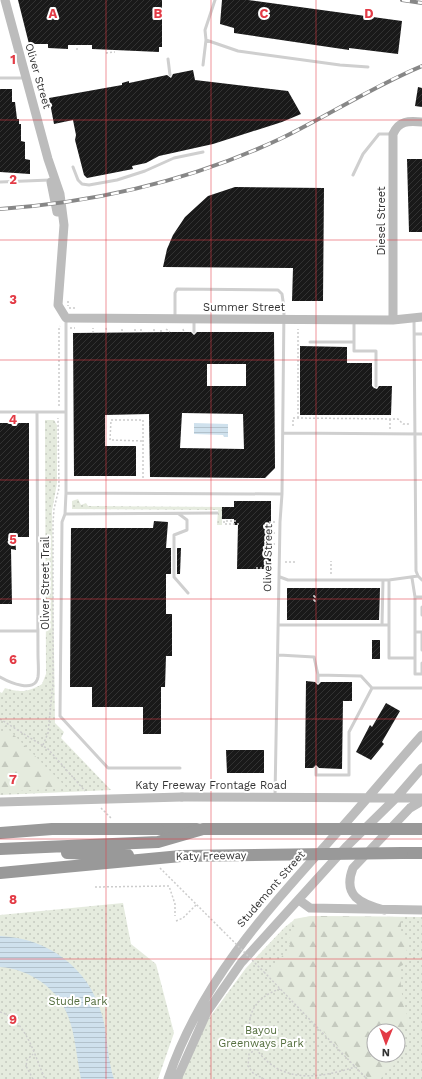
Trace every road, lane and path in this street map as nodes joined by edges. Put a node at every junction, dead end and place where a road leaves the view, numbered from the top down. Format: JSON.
{"nodes":[{"id":1,"x":5,"y":0,"type":"edge"},
{"id":2,"x":215,"y":0,"type":"edge"},
{"id":3,"x":206,"y":40,"type":"junction"},
{"id":4,"x":77,"y":47,"type":"dead end"},
{"id":5,"x":77,"y":50,"type":"dead end"},
{"id":6,"x":33,"y":51,"type":"dead end"},
{"id":7,"x":114,"y":52,"type":"dead end"},
{"id":8,"x":106,"y":54,"type":"dead end"},
{"id":9,"x":34,"y":56,"type":"dead end"},
{"id":10,"x":168,"y":59,"type":"dead end"},
{"id":11,"x":203,"y":65,"type":"dead end"},
{"id":12,"x":368,"y":67,"type":"dead end"},
{"id":13,"x":170,"y":75,"type":"dead end"},
{"id":14,"x":0,"y":78,"type":"edge"},
{"id":15,"x":26,"y":78,"type":"junction"},
{"id":16,"x":422,"y":122,"type":"edge"},
{"id":17,"x":392,"y":134,"type":"junction"},
{"id":18,"x":203,"y":152,"type":"dead end"},
{"id":19,"x":72,"y":167,"type":"dead end"},
{"id":20,"x":353,"y":175,"type":"dead end"},
{"id":21,"x":53,"y":180,"type":"junction"},
{"id":22,"x":0,"y":182,"type":"edge"},
{"id":23,"x":68,"y":301,"type":"dead end"},
{"id":24,"x":75,"y":308,"type":"dead end"},
{"id":25,"x":66,"y":318,"type":"junction"},
{"id":26,"x":418,"y":318,"type":"edge"},
{"id":27,"x":175,"y":319,"type":"junction"},
{"id":28,"x":194,"y":319,"type":"junction"},
{"id":29,"x":284,"y":319,"type":"junction"},
{"id":30,"x":354,"y":320,"type":"junction"},
{"id":31,"x":393,"y":320,"type":"junction"},
{"id":32,"x":93,"y":328,"type":"dead end"},
{"id":33,"x":106,"y":328,"type":"dead end"},
{"id":34,"x":122,"y":329,"type":"dead end"},
{"id":35,"x":135,"y":329,"type":"dead end"},
{"id":36,"x":141,"y":329,"type":"dead end"},
{"id":37,"x":154,"y":329,"type":"dead end"},
{"id":38,"x":161,"y":329,"type":"dead end"},
{"id":39,"x":166,"y":329,"type":"dead end"},
{"id":40,"x":184,"y":329,"type":"dead end"},
{"id":41,"x":298,"y":329,"type":"dead end"},
{"id":42,"x":135,"y":332,"type":"dead end"},
{"id":43,"x":141,"y":332,"type":"dead end"},
{"id":44,"x":154,"y":332,"type":"dead end"},
{"id":45,"x":161,"y":332,"type":"dead end"},
{"id":46,"x":170,"y":332,"type":"dead end"},
{"id":47,"x":184,"y":332,"type":"dead end"},
{"id":48,"x":194,"y":332,"type":"dead end"},
{"id":49,"x":93,"y":333,"type":"dead end"},
{"id":50,"x":107,"y":333,"type":"dead end"},
{"id":51,"x":122,"y":333,"type":"dead end"},
{"id":52,"x":415,"y":334,"type":"junction"},
{"id":53,"x":422,"y":334,"type":"edge"},
{"id":54,"x":310,"y":342,"type":"dead end"},
{"id":55,"x":354,"y":342,"type":"junction"},
{"id":56,"x":376,"y":386,"type":"dead end"},
{"id":57,"x":59,"y":398,"type":"dead end"},
{"id":58,"x":0,"y":412,"type":"edge"},
{"id":59,"x":37,"y":412,"type":"junction"},
{"id":60,"x":65,"y":412,"type":"junction"},
{"id":61,"x":298,"y":418,"type":"junction"},
{"id":62,"x":390,"y":419,"type":"junction"},
{"id":63,"x":58,"y":421,"type":"dead end"},
{"id":64,"x":410,"y":424,"type":"dead end"},
{"id":65,"x":294,"y":426,"type":"dead end"},
{"id":66,"x":283,"y":433,"type":"junction"},
{"id":67,"x":390,"y":434,"type":"junction"},
{"id":68,"x":415,"y":434,"type":"junction"},
{"id":69,"x":422,"y":434,"type":"edge"},
{"id":70,"x":143,"y":441,"type":"junction"},
{"id":71,"x":143,"y":478,"type":"dead end"},
{"id":72,"x":66,"y":493,"type":"junction"},
{"id":73,"x":282,"y":494,"type":"junction"},
{"id":74,"x":175,"y":513,"type":"junction"},
{"id":75,"x":65,"y":514,"type":"junction"},
{"id":76,"x":217,"y":514,"type":"dead end"},
{"id":77,"x":236,"y":521,"type":"dead end"},
{"id":78,"x":239,"y":524,"type":"dead end"},
{"id":79,"x":297,"y":562,"type":"dead end"},
{"id":80,"x":331,"y":562,"type":"dead end"},
{"id":81,"x":285,"y":567,"type":"dead end"},
{"id":82,"x":256,"y":568,"type":"dead end"},
{"id":83,"x":269,"y":570,"type":"dead end"},
{"id":84,"x":331,"y":574,"type":"dead end"},
{"id":85,"x":418,"y":576,"type":"junction"},
{"id":86,"x":280,"y":577,"type":"junction"},
{"id":87,"x":412,"y":578,"type":"junction"},
{"id":88,"x":383,"y":580,"type":"junction"},
{"id":89,"x":389,"y":580,"type":"junction"},
{"id":90,"x":422,"y":580,"type":"edge"},
{"id":91,"x":188,"y":593,"type":"dead end"},
{"id":92,"x":415,"y":597,"type":"junction"},
{"id":93,"x":422,"y":597,"type":"edge"},
{"id":94,"x":422,"y":607,"type":"edge"},
{"id":95,"x":422,"y":615,"type":"edge"},
{"id":96,"x":279,"y":625,"type":"junction"},
{"id":97,"x":382,"y":625,"type":"junction"},
{"id":98,"x":389,"y":625,"type":"junction"},
{"id":99,"x":0,"y":631,"type":"edge"},
{"id":100,"x":38,"y":631,"type":"junction"},
{"id":101,"x":415,"y":632,"type":"junction"},
{"id":102,"x":422,"y":632,"type":"edge"},
{"id":103,"x":422,"y":650,"type":"edge"},
{"id":104,"x":279,"y":655,"type":"junction"},
{"id":105,"x":415,"y":658,"type":"junction"},
{"id":106,"x":422,"y":663,"type":"edge"},
{"id":107,"x":422,"y":674,"type":"edge"},
{"id":108,"x":318,"y":675,"type":"junction"},
{"id":109,"x":0,"y":677,"type":"edge"},
{"id":110,"x":318,"y":682,"type":"dead end"},
{"id":111,"x":372,"y":688,"type":"junction"},
{"id":112,"x":422,"y":688,"type":"edge"},
{"id":113,"x":0,"y":719,"type":"edge"},
{"id":114,"x":422,"y":735,"type":"edge"},
{"id":115,"x":43,"y":745,"type":"junction"},
{"id":116,"x":180,"y":768,"type":"dead end"},
{"id":117,"x":316,"y":768,"type":"dead end"},
{"id":118,"x":422,"y":768,"type":"edge"},
{"id":119,"x":80,"y":785,"type":"dead end"},
{"id":120,"x":275,"y":797,"type":"junction"},
{"id":121,"x":369,"y":797,"type":"junction"},
{"id":122,"x":396,"y":798,"type":"junction"},
{"id":123,"x":422,"y":798,"type":"edge"},
{"id":124,"x":422,"y":801,"type":"edge"},
{"id":125,"x":0,"y":802,"type":"edge"},
{"id":126,"x":202,"y":829,"type":"junction"},
{"id":127,"x":422,"y":829,"type":"edge"},
{"id":128,"x":0,"y":833,"type":"edge"},
{"id":129,"x":0,"y":848,"type":"edge"},
{"id":130,"x":422,"y":853,"type":"edge"},
{"id":131,"x":0,"y":856,"type":"edge"},
{"id":132,"x":181,"y":856,"type":"junction"},
{"id":133,"x":0,"y":873,"type":"edge"},
{"id":134,"x":296,"y":878,"type":"junction"},
{"id":135,"x":95,"y":887,"type":"dead end"},
{"id":136,"x":298,"y":900,"type":"junction"},
{"id":137,"x":197,"y":905,"type":"dead end"},
{"id":138,"x":384,"y":910,"type":"junction"},
{"id":139,"x":422,"y":910,"type":"edge"},
{"id":140,"x":174,"y":916,"type":"dead end"},
{"id":141,"x":176,"y":921,"type":"dead end"},
{"id":142,"x":221,"y":929,"type":"dead end"},
{"id":143,"x":280,"y":989,"type":"junction"},
{"id":144,"x":0,"y":1012,"type":"edge"},
{"id":145,"x":256,"y":1049,"type":"junction"},
{"id":146,"x":33,"y":1054,"type":"junction"},
{"id":147,"x":180,"y":1057,"type":"junction"},
{"id":148,"x":356,"y":1068,"type":"junction"},
{"id":149,"x":294,"y":1075,"type":"junction"},
{"id":150,"x":33,"y":1079,"type":"edge"},
{"id":151,"x":45,"y":1079,"type":"edge"},
{"id":152,"x":168,"y":1079,"type":"edge"},
{"id":153,"x":177,"y":1079,"type":"edge"},
{"id":154,"x":264,"y":1079,"type":"edge"},
{"id":155,"x":294,"y":1079,"type":"edge"},
{"id":156,"x":367,"y":1079,"type":"edge"}],
"edges":[{"from":1,"to":15,"type":"main road","name":"Oliver Street"},
{"from":2,"to":3,"type":"lane"},
{"from":3,"to":11,"type":"lane"},
{"from":3,"to":12,"type":"lane"},
{"from":4,"to":5,"type":"path"},
{"from":6,"to":9,"type":"path"},
{"from":7,"to":8,"type":"path"},
{"from":10,"to":13,"type":"lane"},
{"from":14,"to":15,"type":"lane"},
{"from":15,"to":21,"type":"main road","name":"Oliver Street"},
{"from":16,"to":17,"type":"main road"},
{"from":17,"to":20,"type":"lane"},
{"from":17,"to":31,"type":"main road","name":"Diesel Street"},
{"from":18,"to":19,"type":"lane"},
{"from":21,"to":22,"type":"lane"},
{"from":21,"to":25,"type":"main road","name":"Oliver Street"},
{"from":23,"to":24,"type":"path"},
{"from":25,"to":27,"type":"main road","name":"Summer Street"},
{"from":25,"to":57,"type":"path"},
{"from":25,"to":60,"type":"lane","name":"Oliver Street"},
{"from":26,"to":31,"type":"main road","name":"Summer Street"},
{"from":26,"to":52,"type":"lane"},
{"from":27,"to":28,"type":"main road","name":"Summer Street"},
{"from":27,"to":29,"type":"lane","name":"Oliver Street"},
{"from":28,"to":29,"type":"main road","name":"Summer Street"},
{"from":28,"to":48,"type":"lane"},
{"from":29,"to":30,"type":"main road","name":"Summer Street"},
{"from":29,"to":66,"type":"lane","name":"Oliver Street"},
{"from":30,"to":31,"type":"main road","name":"Summer Street"},
{"from":30,"to":55,"type":"lane"},
{"from":32,"to":49,"type":"path"},
{"from":33,"to":50,"type":"path"},
{"from":34,"to":51,"type":"path"},
{"from":35,"to":42,"type":"path"},
{"from":36,"to":43,"type":"path"},
{"from":37,"to":44,"type":"path"},
{"from":38,"to":45,"type":"path"},
{"from":39,"to":46,"type":"path"},
{"from":40,"to":47,"type":"path"},
{"from":41,"to":61,"type":"path"},
{"from":52,"to":53,"type":"lane"},
{"from":52,"to":68,"type":"lane"},
{"from":54,"to":55,"type":"lane"},
{"from":55,"to":56,"type":"lane"},
{"from":58,"to":59,"type":"lane"},
{"from":59,"to":60,"type":"lane"},
{"from":59,"to":100,"type":"lane"},
{"from":60,"to":72,"type":"lane","name":"Oliver Street"},
{"from":61,"to":62,"type":"path"},
{"from":61,"to":65,"type":"path"},
{"from":62,"to":64,"type":"path"},
{"from":62,"to":67,"type":"path"},
{"from":63,"to":115,"type":"path","name":"Oliver Street Trail"},
{"from":66,"to":67,"type":"lane"},
{"from":66,"to":73,"type":"lane","name":"Oliver Street"},
{"from":67,"to":68,"type":"lane"},
{"from":68,"to":69,"type":"lane"},
{"from":68,"to":85,"type":"lane"},
{"from":70,"to":70,"type":"path"},
{"from":70,"to":71,"type":"path"},
{"from":72,"to":73,"type":"lane"},
{"from":72,"to":75,"type":"lane","name":"Oliver Street"},
{"from":73,"to":86,"type":"lane","name":"Oliver Street"},
{"from":74,"to":75,"type":"lane"},
{"from":74,"to":76,"type":"lane"},
{"from":74,"to":91,"type":"lane"},
{"from":75,"to":116,"type":"lane","name":"Oliver Street"},
{"from":77,"to":78,"type":"path"},
{"from":79,"to":81,"type":"path"},
{"from":80,"to":84,"type":"path"},
{"from":82,"to":83,"type":"path"},
{"from":85,"to":87,"type":"lane"},
{"from":85,"to":90,"type":"lane"},
{"from":86,"to":88,"type":"lane"},
{"from":86,"to":96,"type":"lane","name":"Oliver Street"},
{"from":87,"to":89,"type":"lane"},
{"from":87,"to":92,"type":"lane"},
{"from":88,"to":89,"type":"lane"},
{"from":88,"to":97,"type":"lane"},
{"from":89,"to":98,"type":"lane"},
{"from":92,"to":93,"type":"lane"},
{"from":92,"to":101,"type":"lane"},
{"from":94,"to":95,"type":"lane"},
{"from":96,"to":97,"type":"lane"},
{"from":96,"to":104,"type":"lane","name":"Oliver Street"},
{"from":97,"to":98,"type":"lane"},
{"from":98,"to":105,"type":"lane"},
{"from":99,"to":100,"type":"lane"},
{"from":100,"to":109,"type":"lane"},
{"from":101,"to":102,"type":"lane"},
{"from":101,"to":105,"type":"lane"},
{"from":102,"to":103,"type":"lane"},
{"from":104,"to":108,"type":"lane"},
{"from":104,"to":120,"type":"lane","name":"Oliver Street"},
{"from":105,"to":107,"type":"lane"},
{"from":106,"to":107,"type":"lane"},
{"from":108,"to":110,"type":"lane"},
{"from":108,"to":111,"type":"lane"},
{"from":111,"to":112,"type":"lane"},
{"from":111,"to":117,"type":"lane"},
{"from":113,"to":115,"type":"path"},
{"from":114,"to":121,"type":"main road","name":"Studemont Street"},
{"from":115,"to":119,"type":"path"},
{"from":118,"to":122,"type":"main road","name":"Studemont Street"},
{"from":120,"to":121,"type":"main road","name":"Katy Freeway Frontage Road"},
{"from":120,"to":125,"type":"main road","name":"Katy Freeway Frontage Road","bridge":true},
{"from":121,"to":122,"type":"main road","name":"Katy Freeway Frontage Road"},
{"from":121,"to":134,"type":"main road","name":"Studemont Street"},
{"from":122,"to":123,"type":"main road","name":"Katy Freeway Frontage Road"},
{"from":122,"to":136,"type":"main road","name":"Studemont Street"},
{"from":124,"to":138,"type":"main road"},
{"from":126,"to":127,"type":"highway","bridge":true},
{"from":126,"to":128,"type":"highway","bridge":true},
{"from":126,"to":129,"type":"highway","bridge":true},
{"from":130,"to":132,"type":"highway","name":"Katy Freeway","bridge":true},
{"from":131,"to":132,"type":"highway","bridge":true},
{"from":132,"to":133,"type":"highway","name":"Katy Freeway","bridge":true},
{"from":134,"to":136,"type":"main road"},
{"from":134,"to":147,"type":"main road","name":"Studemont Street"},
{"from":135,"to":140,"type":"path"},
{"from":136,"to":138,"type":"main road"},
{"from":136,"to":147,"type":"main road","name":"Studemont Street"},
{"from":137,"to":141,"type":"path"},
{"from":138,"to":139,"type":"main road"},
{"from":142,"to":143,"type":"path","bridge":true},
{"from":143,"to":145,"type":"path"},
{"from":143,"to":148,"type":"path"},
{"from":144,"to":146,"type":"path"},
{"from":145,"to":149,"type":"path"},
{"from":145,"to":154,"type":"path"},
{"from":146,"to":150,"type":"path"},
{"from":146,"to":151,"type":"path"},
{"from":147,"to":152,"type":"main road","name":"Studemont Street"},
{"from":147,"to":153,"type":"main road","name":"Studemont Street"},
{"from":148,"to":149,"type":"path"},
{"from":148,"to":156,"type":"path"},
{"from":149,"to":155,"type":"path"}]}
